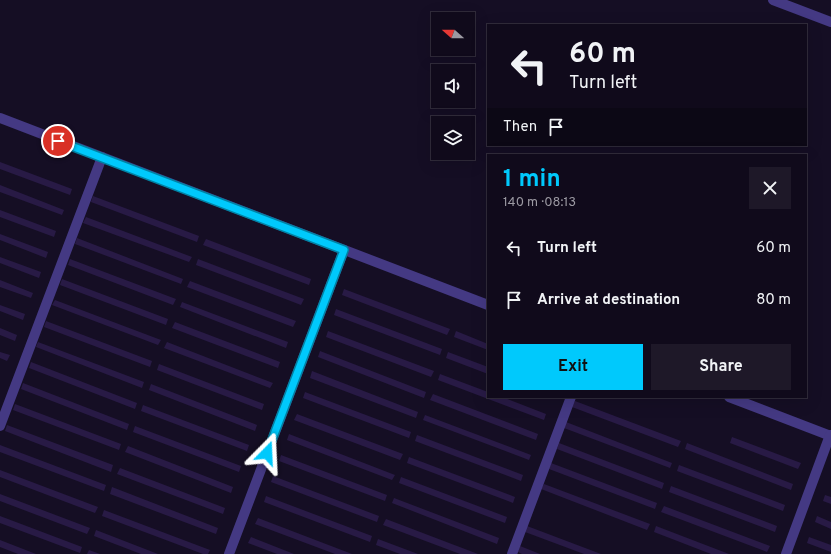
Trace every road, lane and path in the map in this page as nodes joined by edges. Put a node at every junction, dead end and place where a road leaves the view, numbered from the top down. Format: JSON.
{"nodes":[{"id":1,"x":773,"y":0,"type":"edge"},
{"id":2,"x":831,"y":22,"type":"edge"},
{"id":3,"x":0,"y":118,"type":"edge"},
{"id":4,"x":102,"y":158,"type":"junction"},
{"id":5,"x":344,"y":250,"type":"junction"},
{"id":6,"x":487,"y":305,"type":"edge"},
{"id":7,"x":571,"y":398,"type":"edge"},
{"id":8,"x":732,"y":398,"type":"edge"},
{"id":9,"x":0,"y":426,"type":"edge"},
{"id":10,"x":830,"y":436,"type":"edge"},
{"id":11,"x":229,"y":554,"type":"edge"},
{"id":12,"x":512,"y":554,"type":"edge"},
{"id":13,"x":786,"y":554,"type":"edge"}],
"edges":[{"from":1,"to":2,"type":"lane"},
{"from":3,"to":4,"type":"lane"},
{"from":4,"to":5,"type":"lane"},
{"from":4,"to":9,"type":"lane"},
{"from":5,"to":6,"type":"lane"},
{"from":5,"to":11,"type":"lane"},
{"from":7,"to":12,"type":"lane"},
{"from":8,"to":10,"type":"lane"},
{"from":10,"to":13,"type":"lane"}]}
